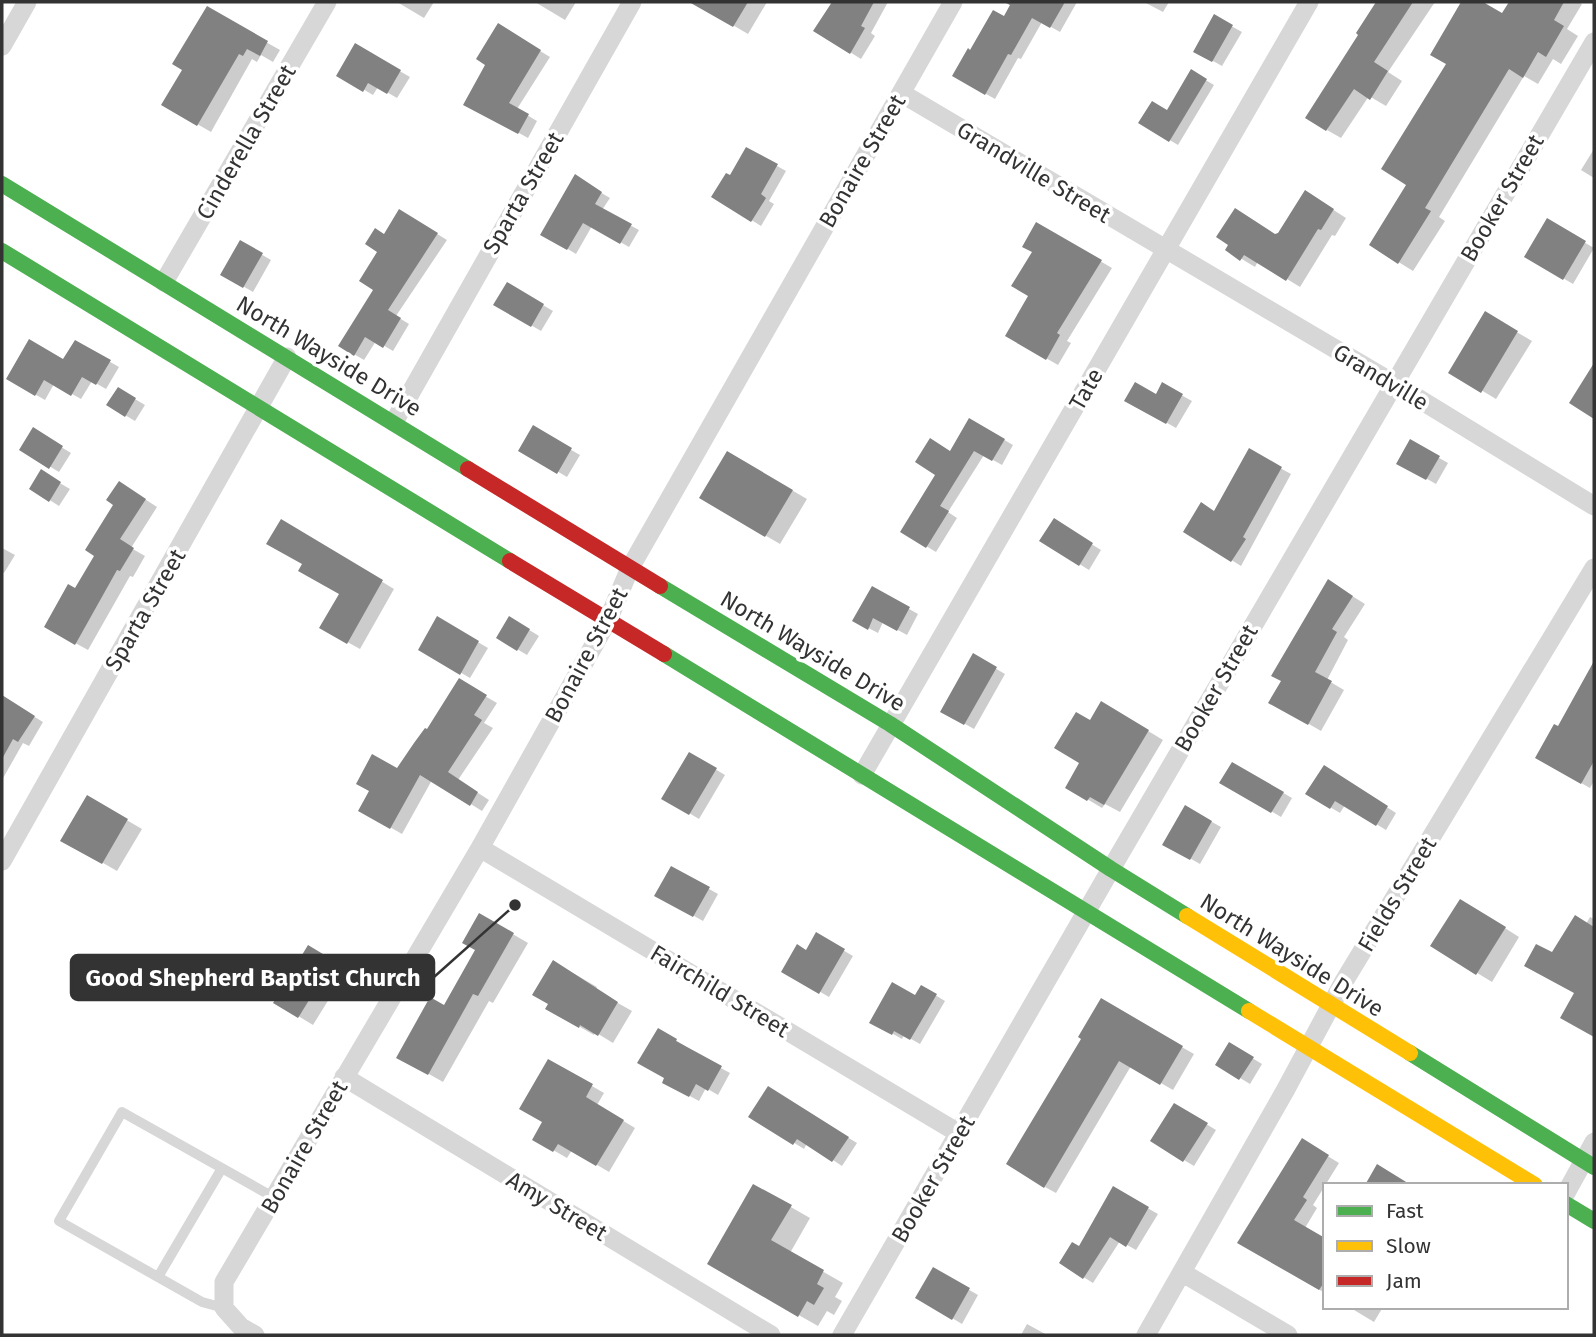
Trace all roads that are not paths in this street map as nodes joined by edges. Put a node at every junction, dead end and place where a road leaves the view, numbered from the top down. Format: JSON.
{"nodes":[{"id":1,"x":27,"y":2,"type":"edge"},
{"id":2,"x":327,"y":2,"type":"edge"},
{"id":3,"x":632,"y":2,"type":"edge"},
{"id":4,"x":953,"y":2,"type":"edge"},
{"id":5,"x":1310,"y":2,"type":"edge"},
{"id":6,"x":1594,"y":42,"type":"edge"},
{"id":7,"x":2,"y":46,"type":"edge"},
{"id":8,"x":901,"y":93,"type":"junction"},
{"id":9,"x":2,"y":184,"type":"edge"},
{"id":10,"x":2,"y":251,"type":"edge"},
{"id":11,"x":1167,"y":251,"type":"junction"},
{"id":12,"x":164,"y":282,"type":"junction"},
{"id":13,"x":287,"y":357,"type":"junction"},
{"id":14,"x":1394,"y":383,"type":"junction"},
{"id":15,"x":260,"y":408,"type":"junction"},
{"id":16,"x":394,"y":422,"type":"junction"},
{"id":17,"x":1594,"y":506,"type":"edge"},
{"id":18,"x":630,"y":568,"type":"junction"},
{"id":19,"x":1594,"y":568,"type":"edge"},
{"id":20,"x":608,"y":620,"type":"junction"},
{"id":21,"x":890,"y":724,"type":"junction"},
{"id":22,"x":862,"y":775,"type":"junction"},
{"id":23,"x":480,"y":848,"type":"junction"},
{"id":24,"x":2,"y":861,"type":"edge"},
{"id":25,"x":1111,"y":869,"type":"junction"},
{"id":26,"x":1087,"y":912,"type":"junction"},
{"id":27,"x":1331,"y":1006,"type":"junction"},
{"id":28,"x":1309,"y":1047,"type":"junction"},
{"id":29,"x":344,"y":1077,"type":"junction"},
{"id":30,"x":960,"y":1134,"type":"junction"},
{"id":31,"x":1594,"y":1142,"type":"edge"},
{"id":32,"x":1589,"y":1164,"type":"edge"},
{"id":33,"x":222,"y":1168,"type":"junction"},
{"id":34,"x":1532,"y":1183,"type":"edge"},
{"id":35,"x":1568,"y":1191,"type":"edge"},
{"id":36,"x":275,"y":1198,"type":"junction"},
{"id":37,"x":1568,"y":1205,"type":"edge"},
{"id":38,"x":1594,"y":1221,"type":"edge"},
{"id":39,"x":1183,"y":1273,"type":"junction"},
{"id":40,"x":158,"y":1278,"type":"junction"},
{"id":41,"x":224,"y":1308,"type":"junction"},
{"id":42,"x":255,"y":1335,"type":"edge"},
{"id":43,"x":771,"y":1335,"type":"edge"},
{"id":44,"x":842,"y":1335,"type":"edge"},
{"id":45,"x":1146,"y":1335,"type":"edge"},
{"id":46,"x":1288,"y":1335,"type":"edge"}],
"edges":[{"from":1,"to":7,"type":"street"},
{"from":2,"to":12,"type":"street","name":"Cinderella Street"},
{"from":3,"to":16,"type":"street","name":"Sparta Street"},
{"from":4,"to":8,"type":"street","name":"Bonaire Street"},
{"from":5,"to":11,"type":"street","name":"Tate"},
{"from":6,"to":14,"type":"street","name":"Booker Street"},
{"from":8,"to":11,"type":"street","name":"Grandville Street"},
{"from":8,"to":18,"type":"street","name":"Bonaire Street"},
{"from":9,"to":12,"type":"main road","name":"North Wayside Drive"},
{"from":10,"to":15,"type":"main road"},
{"from":11,"to":14,"type":"street","name":"Grandville"},
{"from":11,"to":21,"type":"street","name":"Tate"},
{"from":12,"to":13,"type":"main road","name":"North Wayside Drive"},
{"from":13,"to":15,"type":"street","name":"Sparta Street"},
{"from":13,"to":16,"type":"main road","name":"North Wayside Drive"},
{"from":14,"to":17,"type":"street","name":"Grandville"},
{"from":14,"to":25,"type":"street","name":"Booker Street"},
{"from":15,"to":20,"type":"main road"},
{"from":15,"to":24,"type":"street","name":"Sparta Street"},
{"from":16,"to":18,"type":"main road","name":"North Wayside Drive"},
{"from":18,"to":20,"type":"street","name":"Bonaire Street"},
{"from":18,"to":21,"type":"main road","name":"North Wayside Drive"},
{"from":19,"to":27,"type":"street","name":"Fields Street"},
{"from":20,"to":22,"type":"main road"},
{"from":20,"to":23,"type":"street","name":"Bonaire Street"},
{"from":21,"to":22,"type":"street","name":"Tate"},
{"from":21,"to":25,"type":"main road","name":"North Wayside Drive"},
{"from":22,"to":26,"type":"main road"},
{"from":23,"to":29,"type":"street","name":"Bonaire Street"},
{"from":23,"to":30,"type":"street","name":"Fairchild Street"},
{"from":25,"to":26,"type":"street","name":"Booker Street"},
{"from":25,"to":27,"type":"main road","name":"North Wayside Drive"},
{"from":26,"to":28,"type":"main road"},
{"from":26,"to":30,"type":"street","name":"Booker Street"},
{"from":27,"to":28,"type":"street","name":"Fields Street"},
{"from":27,"to":32,"type":"main road","name":"North Wayside Drive"},
{"from":28,"to":34,"type":"main road"},
{"from":28,"to":39,"type":"street","name":"Fields Street"},
{"from":29,"to":36,"type":"street","name":"Bonaire Street"},
{"from":29,"to":43,"type":"street","name":"Amy Street"},
{"from":30,"to":44,"type":"street","name":"Booker Street"},
{"from":31,"to":32,"type":"street"},
{"from":32,"to":35,"type":"street"},
{"from":33,"to":36,"type":"lane"},
{"from":33,"to":40,"type":"lane"},
{"from":33,"to":40,"type":"lane"},
{"from":36,"to":41,"type":"street","name":"Bonaire Street"},
{"from":37,"to":38,"type":"main road"},
{"from":39,"to":45,"type":"street","name":"Fields Street"},
{"from":39,"to":46,"type":"street"},
{"from":40,"to":41,"type":"lane"},
{"from":41,"to":42,"type":"street"}]}
